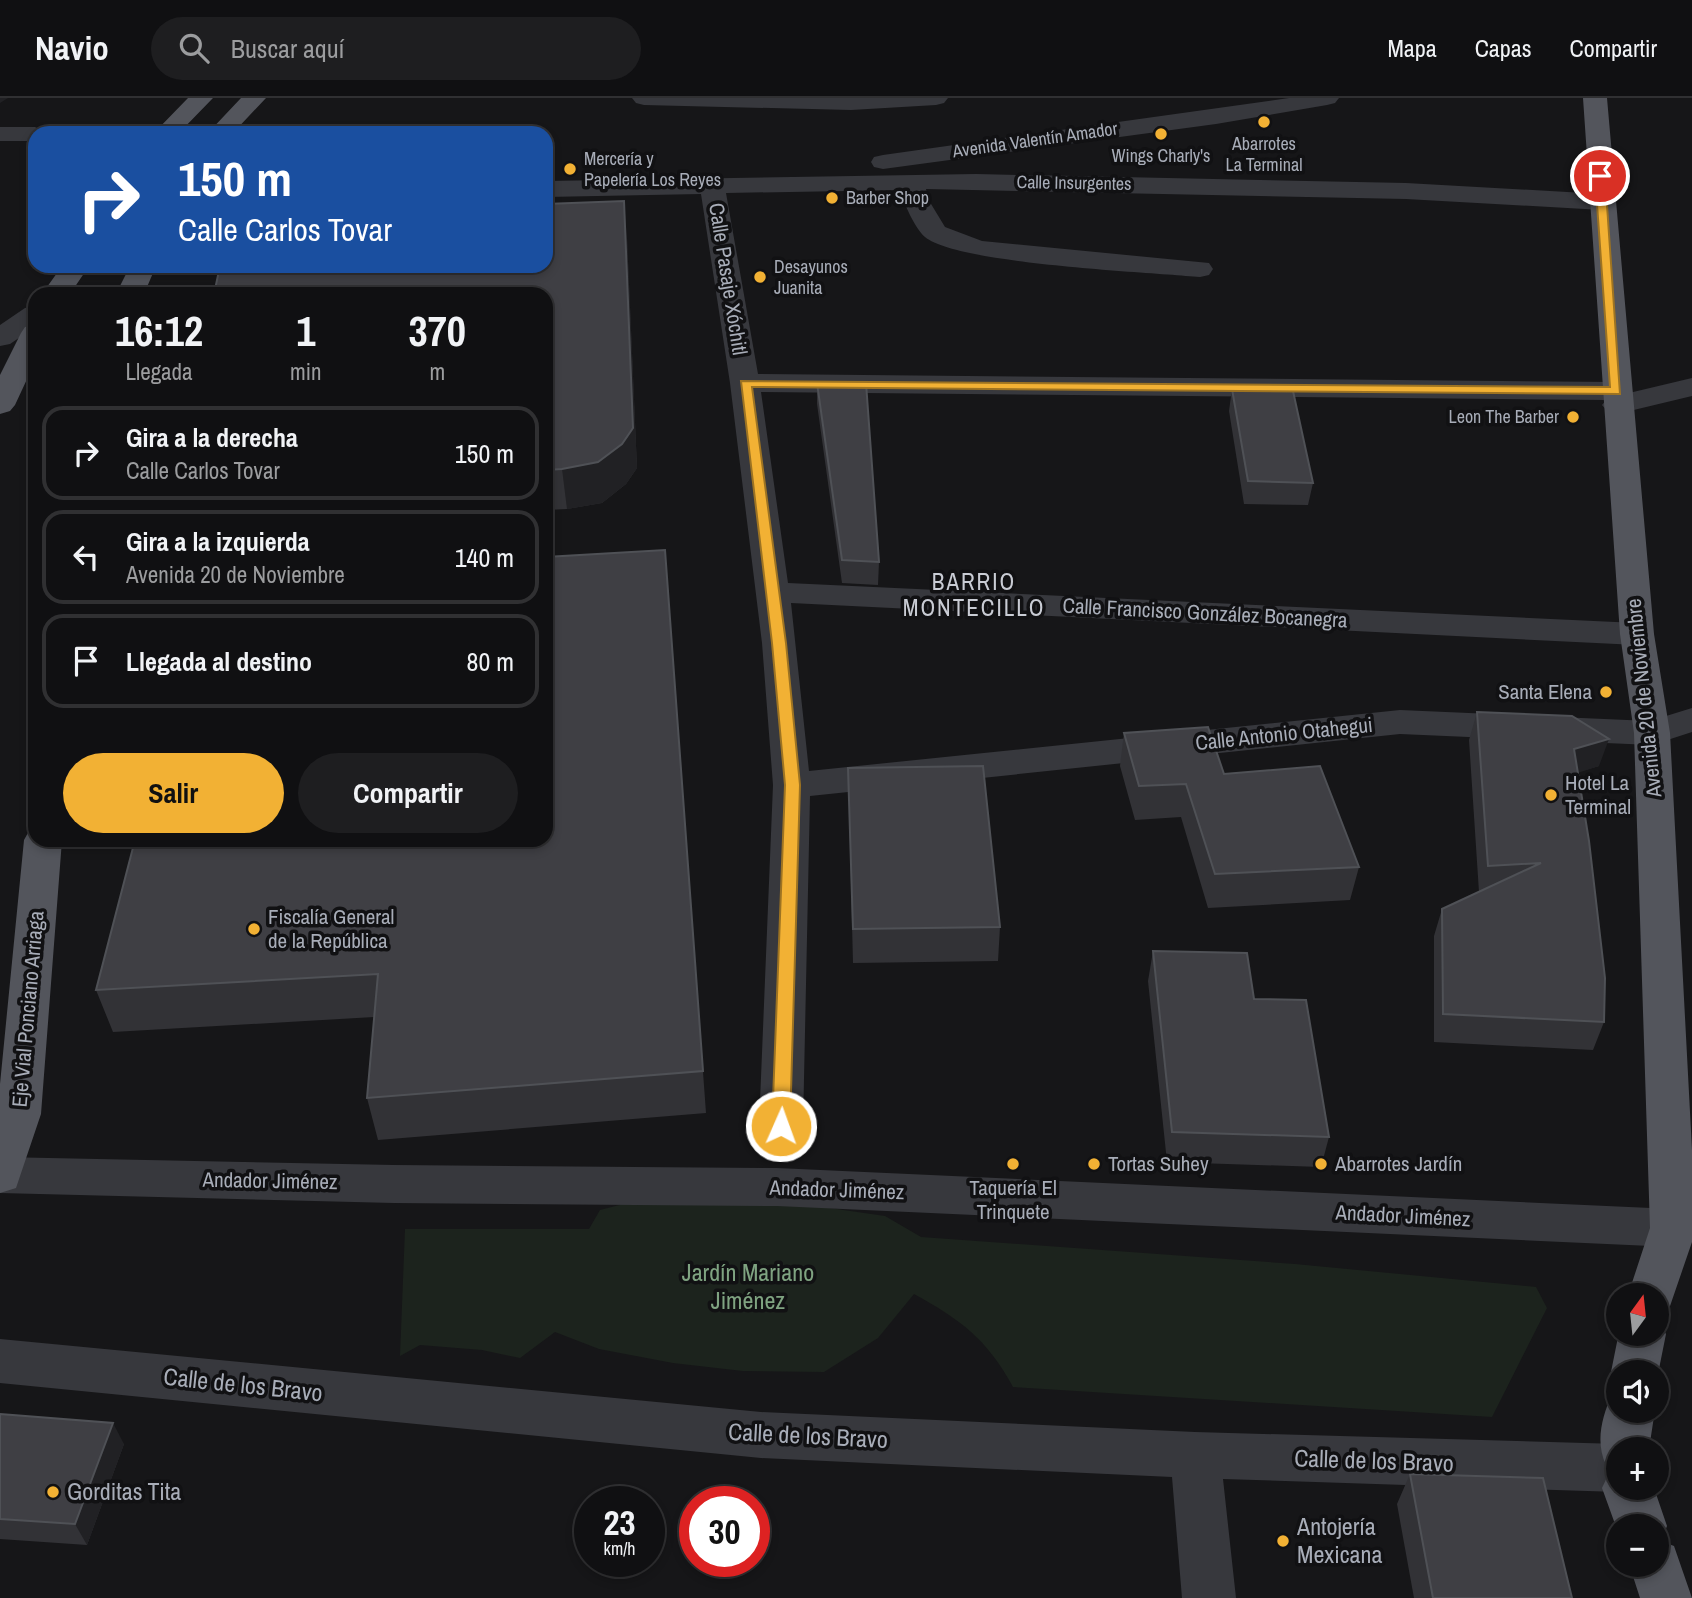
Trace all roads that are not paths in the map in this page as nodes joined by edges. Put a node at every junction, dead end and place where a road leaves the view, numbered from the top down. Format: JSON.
{"nodes":[{"id":1,"x":201,"y":98,"type":"edge"},
{"id":2,"x":254,"y":98,"type":"edge"},
{"id":3,"x":644,"y":98,"type":"edge"},
{"id":4,"x":936,"y":98,"type":"edge"},
{"id":5,"x":1327,"y":98,"type":"edge"},
{"id":6,"x":1595,"y":98,"type":"edge"},
{"id":7,"x":173,"y":126,"type":"edge"},
{"id":8,"x":226,"y":126,"type":"edge"},
{"id":9,"x":0,"y":134,"type":"edge"},
{"id":10,"x":28,"y":134,"type":"edge"},
{"id":11,"x":913,"y":181,"type":"junction"},
{"id":12,"x":723,"y":188,"type":"junction"},
{"id":13,"x":553,"y":190,"type":"edge"},
{"id":14,"x":553,"y":198,"type":"edge"},
{"id":15,"x":1601,"y":202,"type":"junction"},
{"id":16,"x":1200,"y":269,"type":"dead end"},
{"id":17,"x":0,"y":304,"type":"edge"},
{"id":18,"x":28,"y":304,"type":"edge"},
{"id":19,"x":28,"y":319,"type":"edge"},
{"id":20,"x":0,"y":338,"type":"edge"},
{"id":21,"x":28,"y":347,"type":"edge"},
{"id":22,"x":745,"y":383,"type":"junction"},
{"id":23,"x":1692,"y":387,"type":"edge"},
{"id":24,"x":1617,"y":398,"type":"junction"},
{"id":25,"x":0,"y":405,"type":"edge"},
{"id":26,"x":772,"y":592,"type":"junction"},
{"id":27,"x":1637,"y":634,"type":"junction"},
{"id":28,"x":1692,"y":720,"type":"edge"},
{"id":29,"x":1652,"y":733,"type":"junction"},
{"id":30,"x":792,"y":785,"type":"junction"},
{"id":31,"x":42,"y":847,"type":"edge"},
{"id":32,"x":781,"y":1126,"type":"dead end"},
{"id":33,"x":0,"y":1175,"type":"edge"},
{"id":34,"x":1673,"y":1228,"type":"junction"},
{"id":35,"x":1656,"y":1283,"type":"edge"},
{"id":36,"x":0,"y":1361,"type":"edge"},
{"id":37,"x":1195,"y":1455,"type":"junction"},
{"id":38,"x":1606,"y":1468,"type":"edge"},
{"id":39,"x":1660,"y":1577,"type":"edge"},
{"id":40,"x":1209,"y":1598,"type":"edge"},
{"id":41,"x":1667,"y":1598,"type":"edge"}],
"edges":[{"from":1,"to":7,"type":"main road"},
{"from":2,"to":8,"type":"main road"},
{"from":3,"to":4,"type":"street"},
{"from":5,"to":12,"type":"street","name":"Avenida Valentín Amador"},
{"from":6,"to":15,"type":"main road","name":"Avenida 20 de Noviembre"},
{"from":9,"to":10,"type":"street"},
{"from":11,"to":12,"type":"street","name":"Calle Insurgentes"},
{"from":11,"to":15,"type":"street","name":"Calle Insurgentes"},
{"from":11,"to":16,"type":"street"},
{"from":12,"to":13,"type":"street","name":"Calle Insurgentes"},
{"from":12,"to":14,"type":"street"},
{"from":12,"to":22,"type":"street","name":"Calle Pasaje Xóchitl"},
{"from":15,"to":24,"type":"main road","name":"Avenida 20 de Noviembre"},
{"from":17,"to":18,"type":"street"},
{"from":19,"to":20,"type":"street"},
{"from":21,"to":25,"type":"main road"},
{"from":22,"to":24,"type":"street"},
{"from":22,"to":26,"type":"street","name":"Calle Pasaje Xóchitl"},
{"from":23,"to":24,"type":"street"},
{"from":24,"to":27,"type":"main road","name":"Avenida 20 de Noviembre"},
{"from":26,"to":27,"type":"street","name":"Calle Francisco González Bocanegra"},
{"from":26,"to":30,"type":"street","name":"Calle Pasaje Xóchitl"},
{"from":27,"to":29,"type":"main road","name":"Avenida 20 de Noviembre"},
{"from":28,"to":29,"type":"street"},
{"from":29,"to":30,"type":"street","name":"Calle Antonio Otahegui"},
{"from":29,"to":34,"type":"main road","name":"Avenida 20 de Noviembre"},
{"from":30,"to":32,"type":"street","name":"Calle Pasaje Xóchitl"},
{"from":31,"to":33,"type":"main road","name":"Eje Vial Ponciano Arriaga"},
{"from":33,"to":34,"type":"street","name":"Andador Jiménez"},
{"from":34,"to":35,"type":"main road","name":"Avenida 20 de Noviembre"},
{"from":36,"to":37,"type":"street","name":"Calle de los Bravo"},
{"from":37,"to":38,"type":"street","name":"Calle de los Bravo"},
{"from":37,"to":40,"type":"street"},
{"from":39,"to":41,"type":"main road"}]}
